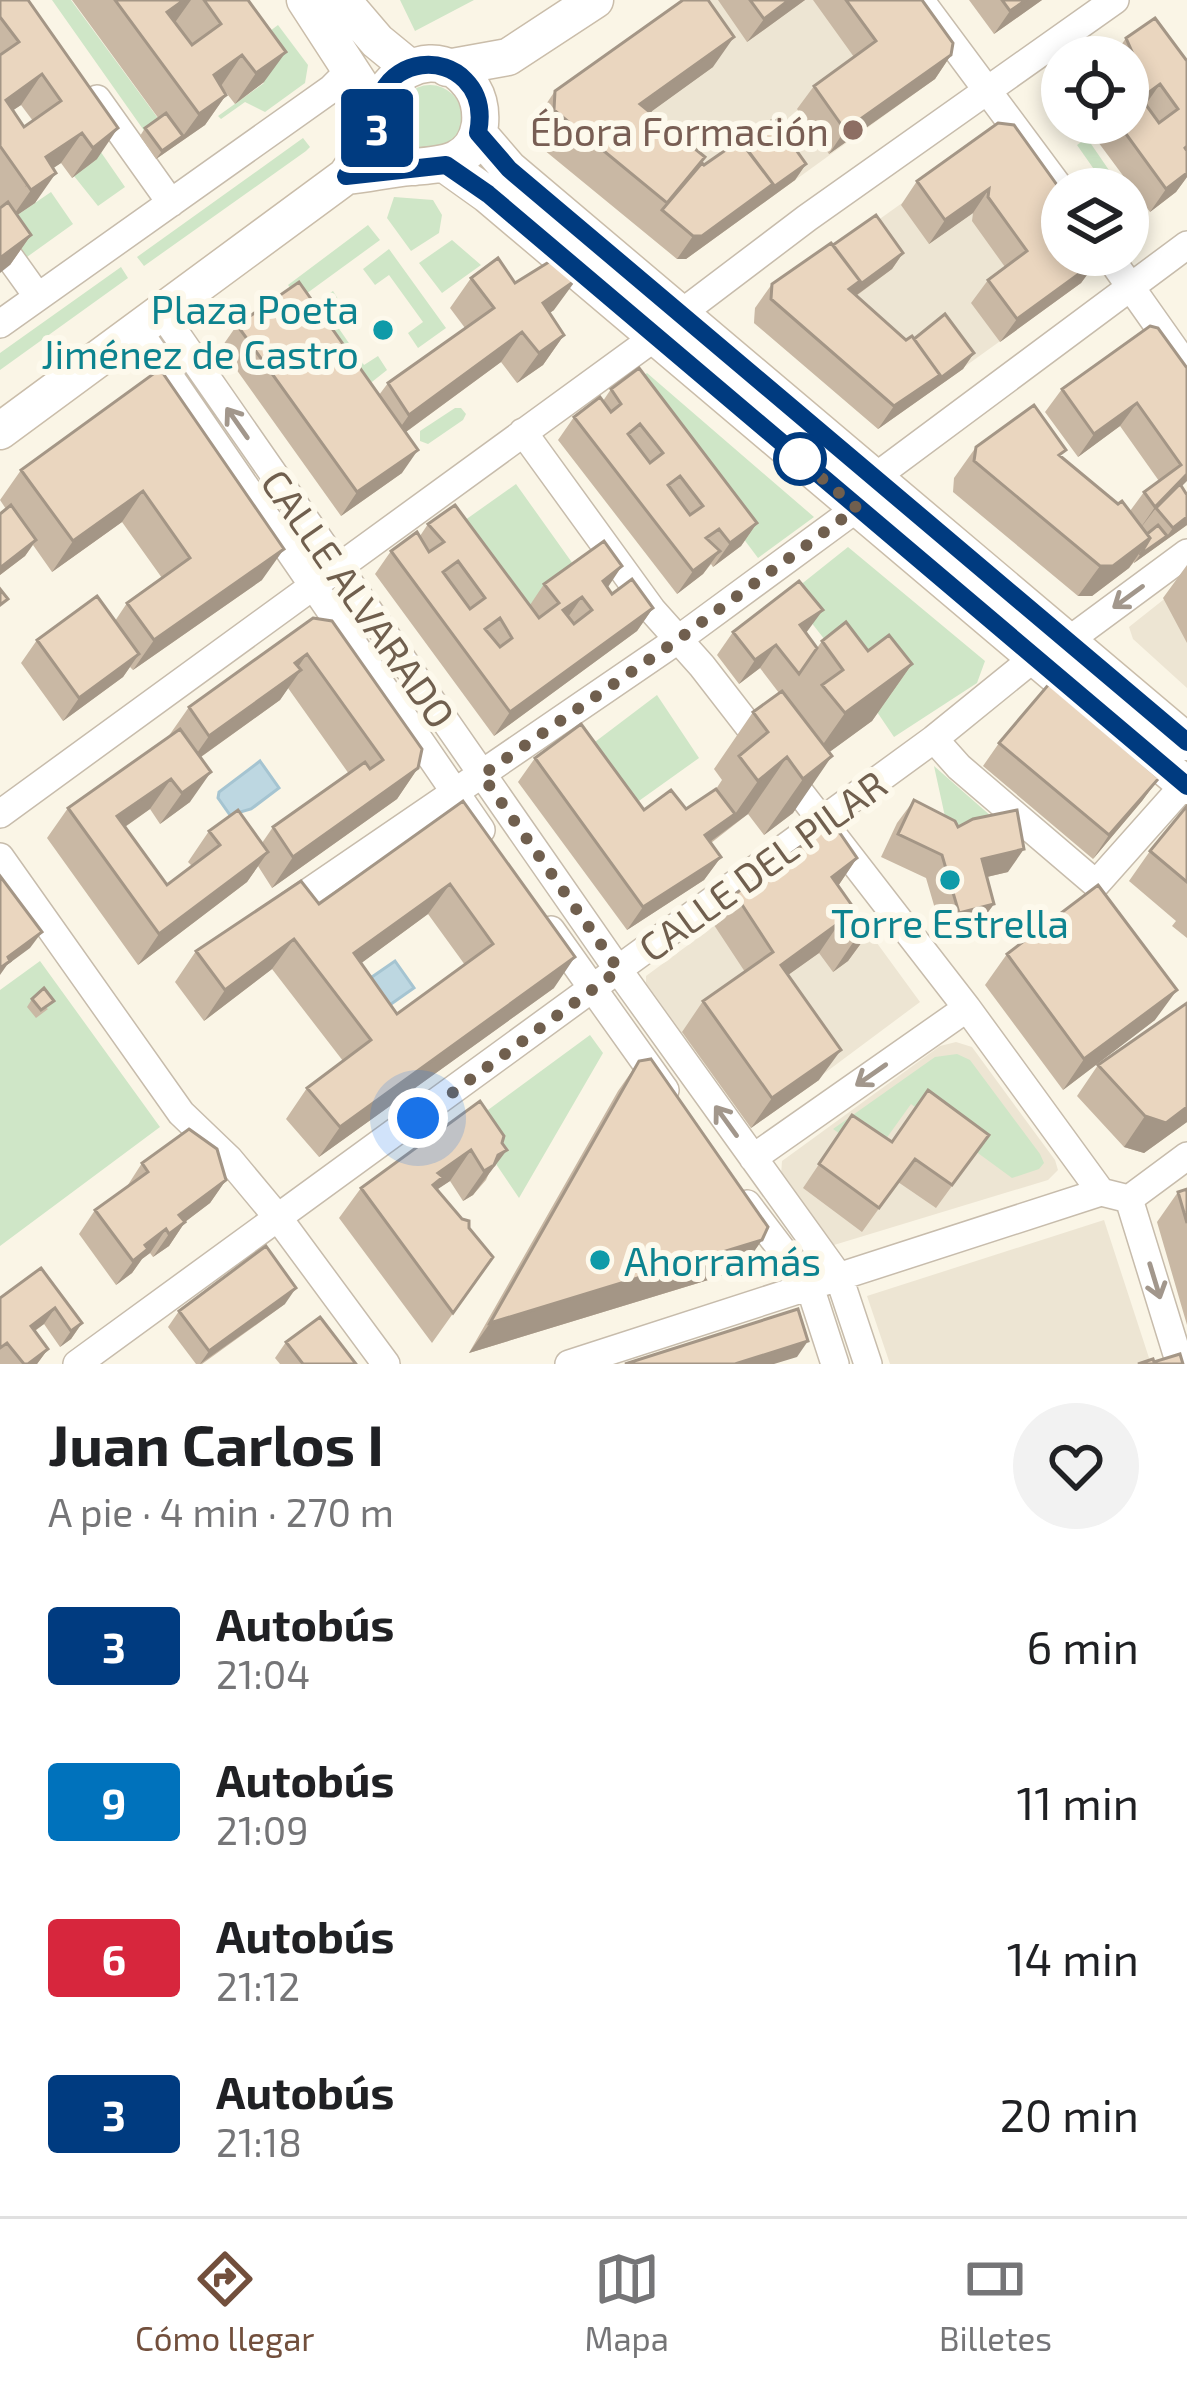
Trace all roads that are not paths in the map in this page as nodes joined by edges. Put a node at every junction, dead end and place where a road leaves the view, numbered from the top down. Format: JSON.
{"nodes":[{"id":1,"x":305,"y":0,"type":"edge"},
{"id":2,"x":342,"y":0,"type":"edge"},
{"id":3,"x":596,"y":0,"type":"edge"},
{"id":4,"x":920,"y":0,"type":"edge"},
{"id":5,"x":1115,"y":0,"type":"edge"},
{"id":6,"x":508,"y":57,"type":"junction"},
{"id":7,"x":429,"y":68,"type":"junction"},
{"id":8,"x":79,"y":74,"type":"edge"},
{"id":9,"x":988,"y":88,"type":"junction"},
{"id":10,"x":359,"y":95,"type":"junction"},
{"id":11,"x":479,"y":120,"type":"junction"},
{"id":12,"x":431,"y":166,"type":"junction"},
{"id":13,"x":1045,"y":168,"type":"edge"},
{"id":14,"x":346,"y":176,"type":"junction"},
{"id":15,"x":171,"y":202,"type":"junction"},
{"id":16,"x":0,"y":244,"type":"edge"},
{"id":17,"x":1187,"y":245,"type":"edge"},
{"id":18,"x":1124,"y":276,"type":"edge"},
{"id":19,"x":1131,"y":286,"type":"junction"},
{"id":20,"x":38,"y":297,"type":"junction"},
{"id":21,"x":149,"y":321,"type":"junction"},
{"id":22,"x":0,"y":324,"type":"edge"},
{"id":23,"x":667,"y":326,"type":"junction"},
{"id":24,"x":1187,"y":367,"type":"edge"},
{"id":25,"x":0,"y":431,"type":"edge"},
{"id":26,"x":523,"y":433,"type":"junction"},
{"id":27,"x":866,"y":493,"type":"junction"},
{"id":28,"x":1187,"y":553,"type":"edge"},
{"id":29,"x":337,"y":568,"type":"junction"},
{"id":30,"x":313,"y":586,"type":"junction"},
{"id":31,"x":676,"y":641,"type":"junction"},
{"id":32,"x":1052,"y":649,"type":"junction"},
{"id":33,"x":934,"y":739,"type":"junction"},
{"id":34,"x":1187,"y":742,"type":"edge"},
{"id":35,"x":482,"y":775,"type":"junction"},
{"id":36,"x":1186,"y":785,"type":"edge"},
{"id":37,"x":455,"y":794,"type":"junction"},
{"id":38,"x":0,"y":814,"type":"edge"},
{"id":39,"x":820,"y":821,"type":"junction"},
{"id":40,"x":493,"y":848,"type":"edge"},
{"id":41,"x":0,"y":857,"type":"edge"},
{"id":42,"x":530,"y":901,"type":"edge"},
{"id":43,"x":290,"y":905,"type":"edge"},
{"id":44,"x":619,"y":970,"type":"junction"},
{"id":45,"x":593,"y":990,"type":"junction"},
{"id":46,"x":967,"y":1008,"type":"junction"},
{"id":47,"x":686,"y":1119,"type":"edge"},
{"id":48,"x":1187,"y":1156,"type":"edge"},
{"id":49,"x":753,"y":1158,"type":"junction"},
{"id":50,"x":725,"y":1174,"type":"edge"},
{"id":51,"x":1115,"y":1195,"type":"junction"},
{"id":52,"x":279,"y":1220,"type":"junction"},
{"id":53,"x":839,"y":1277,"type":"junction"},
{"id":54,"x":811,"y":1287,"type":"junction"},
{"id":55,"x":77,"y":1364,"type":"edge"},
{"id":56,"x":386,"y":1364,"type":"edge"},
{"id":57,"x":569,"y":1364,"type":"edge"},
{"id":58,"x":835,"y":1364,"type":"edge"},
{"id":59,"x":868,"y":1364,"type":"edge"},
{"id":60,"x":1180,"y":1364,"type":"edge"}],
"edges":[{"from":1,"to":10,"type":"street"},
{"from":2,"to":7,"type":"street"},
{"from":3,"to":6,"type":"street"},
{"from":4,"to":9,"type":"street"},
{"from":5,"to":9,"type":"street"},
{"from":6,"to":7,"type":"street"},
{"from":6,"to":11,"type":"street"},
{"from":7,"to":10,"type":"street"},
{"from":7,"to":11,"type":"street"},
{"from":8,"to":15,"type":"street"},
{"from":9,"to":13,"type":"street"},
{"from":9,"to":23,"type":"street"},
{"from":10,"to":12,"type":"street"},
{"from":10,"to":14,"type":"street"},
{"from":10,"to":15,"type":"street"},
{"from":11,"to":12,"type":"street"},
{"from":11,"to":23,"type":"street"},
{"from":12,"to":14,"type":"street"},
{"from":12,"to":23,"type":"street"},
{"from":14,"to":21,"type":"street"},
{"from":15,"to":20,"type":"street"},
{"from":16,"to":20,"type":"street"},
{"from":17,"to":19,"type":"street"},
{"from":18,"to":19,"type":"street"},
{"from":19,"to":24,"type":"street"},
{"from":19,"to":27,"type":"street"},
{"from":20,"to":22,"type":"street"},
{"from":21,"to":25,"type":"street"},
{"from":29,"to":21,"type":"street","name":"CALLE ALVARADO","one_way":true},
{"from":21,"to":30,"type":"street","name":"CALLE ALVARADO"},
{"from":23,"to":26,"type":"street"},
{"from":23,"to":27,"type":"street"},
{"from":26,"to":29,"type":"street"},
{"from":26,"to":31,"type":"street"},
{"from":27,"to":31,"type":"street"},
{"from":27,"to":32,"type":"street"},
{"from":28,"to":32,"type":"street","name":"CALLE DEL PILAR","one_way":true},
{"from":29,"to":30,"type":"street"},
{"from":29,"to":35,"type":"street","name":"CALLE ALVARADO"},
{"from":30,"to":37,"type":"street","name":"CALLE ALVARADO"},
{"from":30,"to":38,"type":"street"},
{"from":31,"to":35,"type":"street"},
{"from":31,"to":39,"type":"street"},
{"from":32,"to":33,"type":"street","name":"CALLE DEL PILAR"},
{"from":32,"to":34,"type":"street"},
{"from":32,"to":36,"type":"street"},
{"from":33,"to":36,"type":"street"},
{"from":33,"to":39,"type":"street","name":"CALLE DEL PILAR"},
{"from":35,"to":37,"type":"street"},
{"from":35,"to":44,"type":"street","name":"CALLE ALVARADO"},
{"from":37,"to":40,"type":"street","name":"CALLE ALVARADO"},
{"from":37,"to":43,"type":"street"},
{"from":39,"to":44,"type":"street","name":"CALLE DEL PILAR"},
{"from":39,"to":46,"type":"street"},
{"from":41,"to":52,"type":"street"},
{"from":42,"to":45,"type":"street"},
{"from":44,"to":45,"type":"street","name":"CALLE DEL PILAR"},
{"from":49,"to":44,"type":"street","name":"CALLE ALVARADO","one_way":true},
{"from":45,"to":47,"type":"street"},
{"from":45,"to":52,"type":"street","name":"CALLE DEL PILAR"},
{"from":46,"to":49,"type":"street","one_way":true},
{"from":46,"to":51,"type":"street"},
{"from":48,"to":51,"type":"street"},
{"from":49,"to":53,"type":"street","name":"CALLE ALVARADO"},
{"from":50,"to":54,"type":"street"},
{"from":51,"to":53,"type":"street"},
{"from":51,"to":60,"type":"street","one_way":true},
{"from":52,"to":55,"type":"street","name":"CALLE DEL PILAR"},
{"from":52,"to":56,"type":"street"},
{"from":53,"to":54,"type":"street"},
{"from":53,"to":59,"type":"street","name":"CALLE ALVARADO"},
{"from":54,"to":57,"type":"street"},
{"from":54,"to":58,"type":"street"}]}
